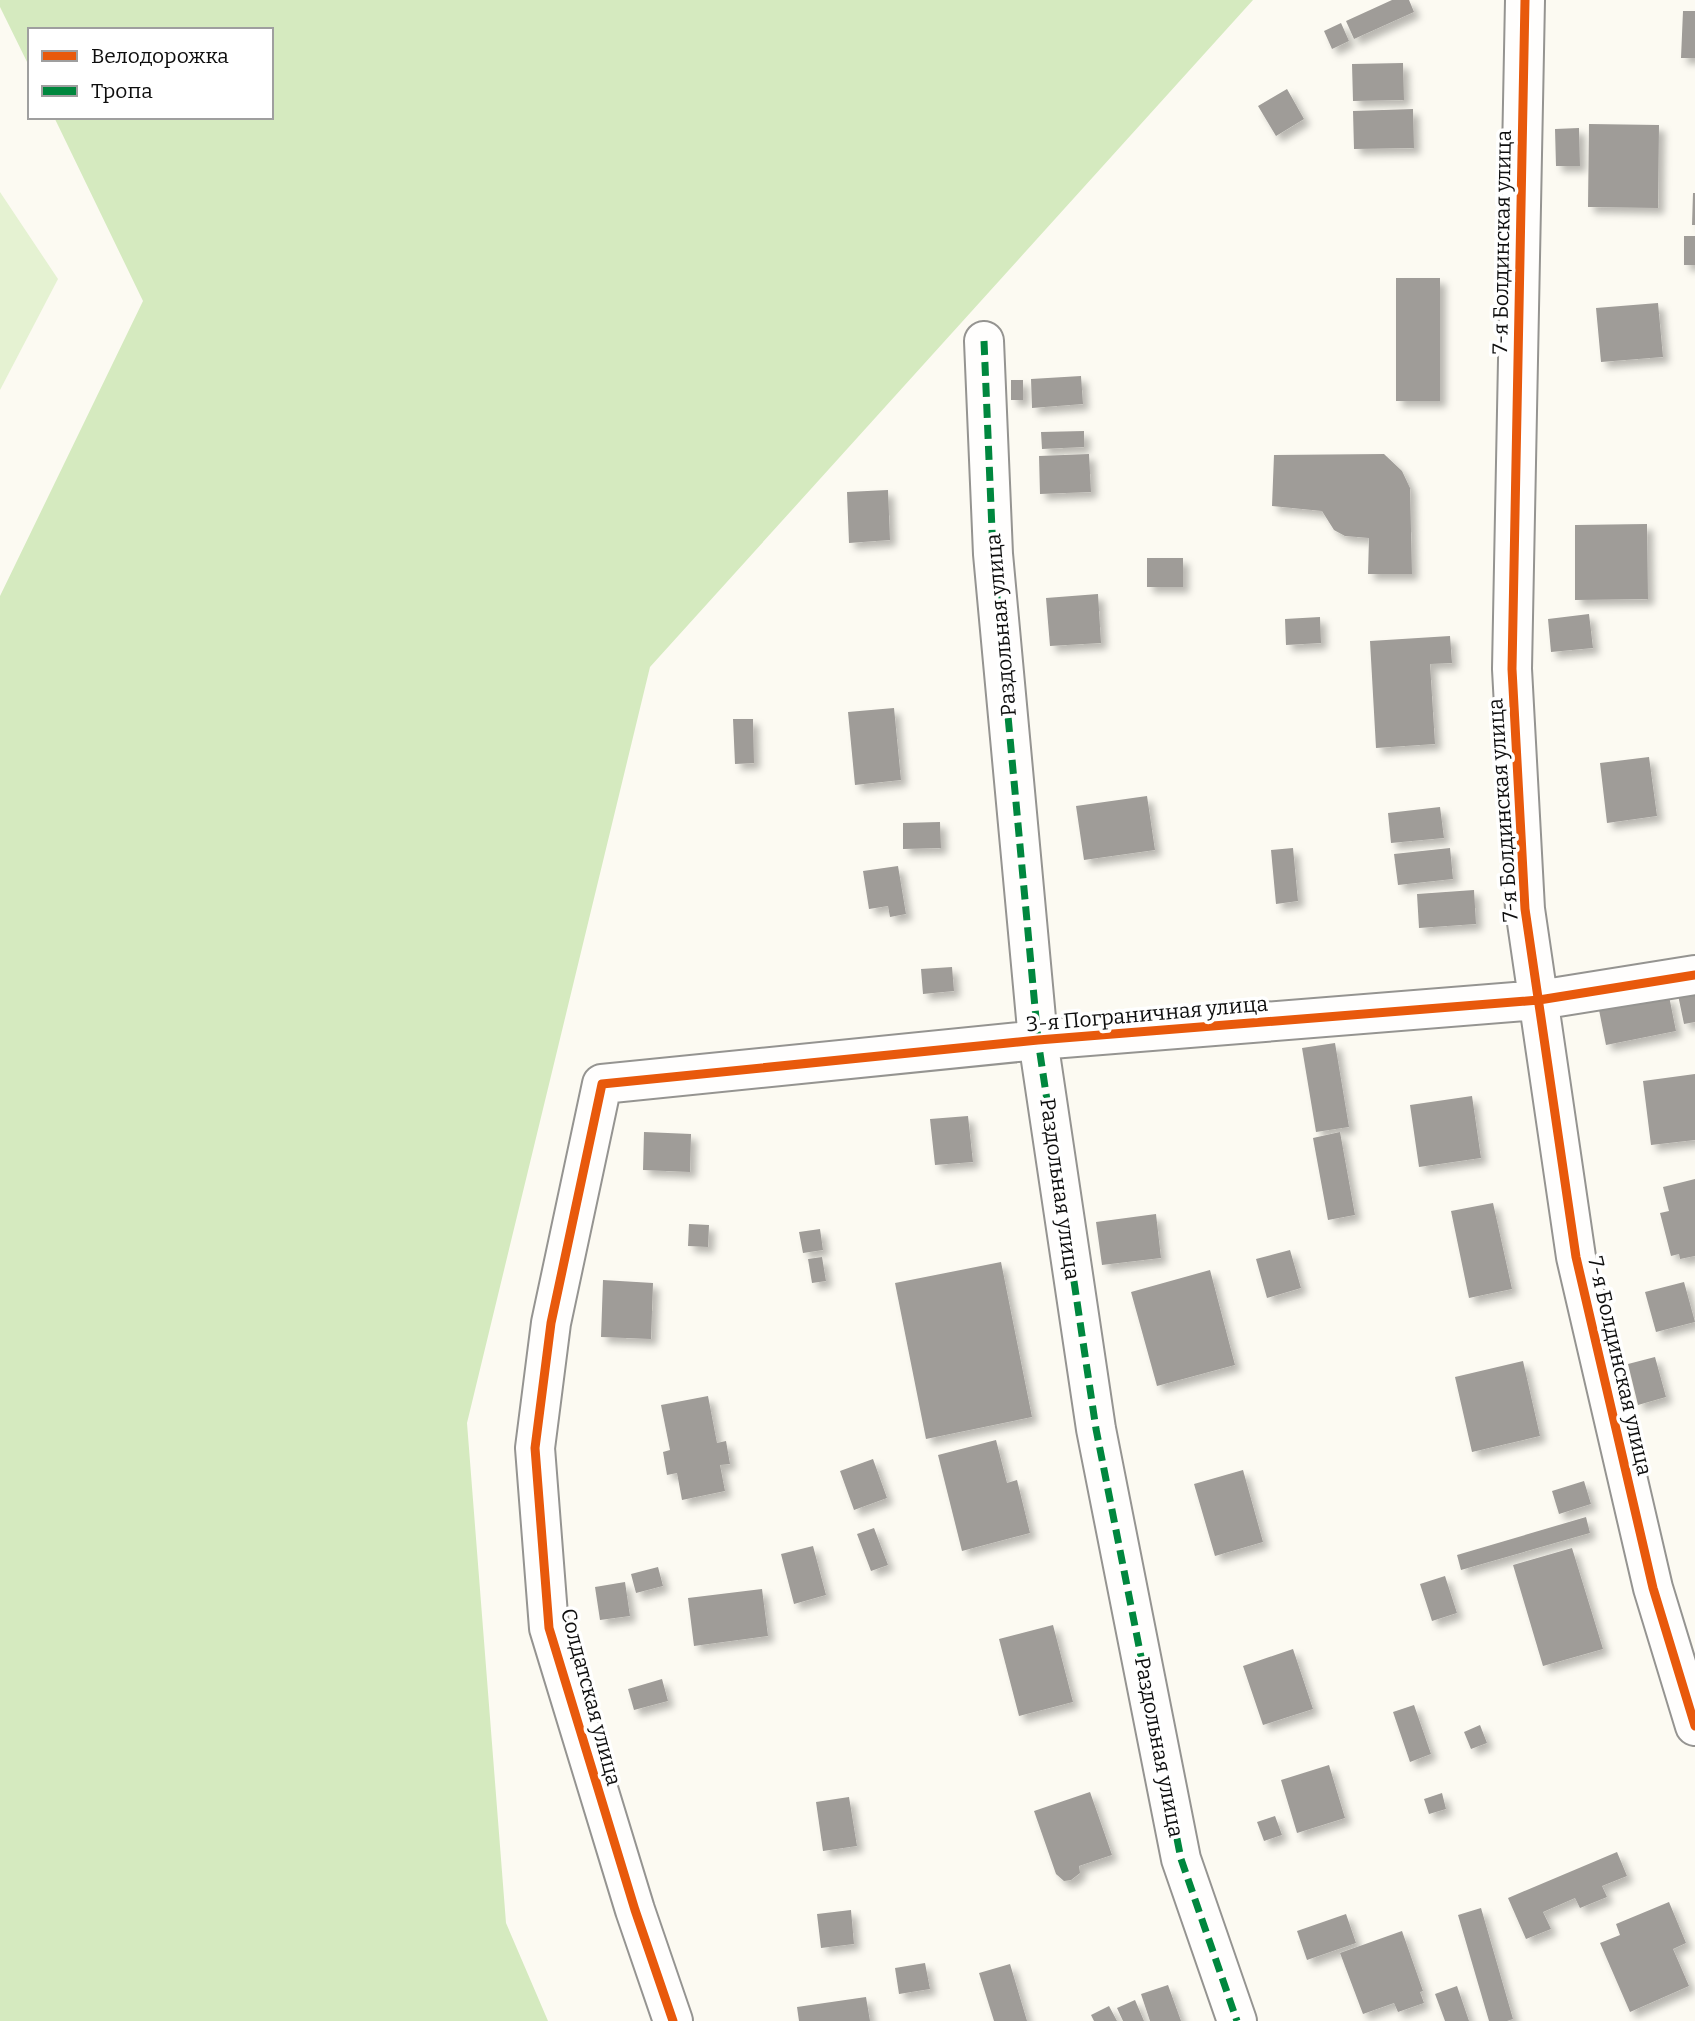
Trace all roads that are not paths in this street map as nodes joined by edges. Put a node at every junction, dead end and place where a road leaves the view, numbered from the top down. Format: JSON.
{"nodes":[{"id":1,"x":1525,"y":0,"type":"edge"},
{"id":2,"x":984,"y":341,"type":"dead end"},
{"id":3,"x":1695,"y":975,"type":"edge"},
{"id":4,"x":1539,"y":1000,"type":"junction"},
{"id":5,"x":1038,"y":1040,"type":"junction"},
{"id":6,"x":602,"y":1084,"type":"joint"},
{"id":7,"x":1695,"y":1726,"type":"edge"},
{"id":8,"x":673,"y":2021,"type":"edge"},
{"id":9,"x":1237,"y":2021,"type":"edge"}],
"edges":[{"from":1,"to":4,"type":"street","name":"7-я Болдинская улица"},
{"from":2,"to":5,"type":"street","name":"Раздольная улица"},
{"from":3,"to":4,"type":"street","name":"3-я Пограничная улица"},
{"from":4,"to":5,"type":"street","name":"3-я Пограничная улица"},
{"from":4,"to":7,"type":"street","name":"7-я Болдинская улица"},
{"from":5,"to":6,"type":"street","name":"3-я Пограничная улица"},
{"from":5,"to":9,"type":"street","name":"Раздольная улица"},
{"from":6,"to":8,"type":"street","name":"Солдатская улица"}]}
